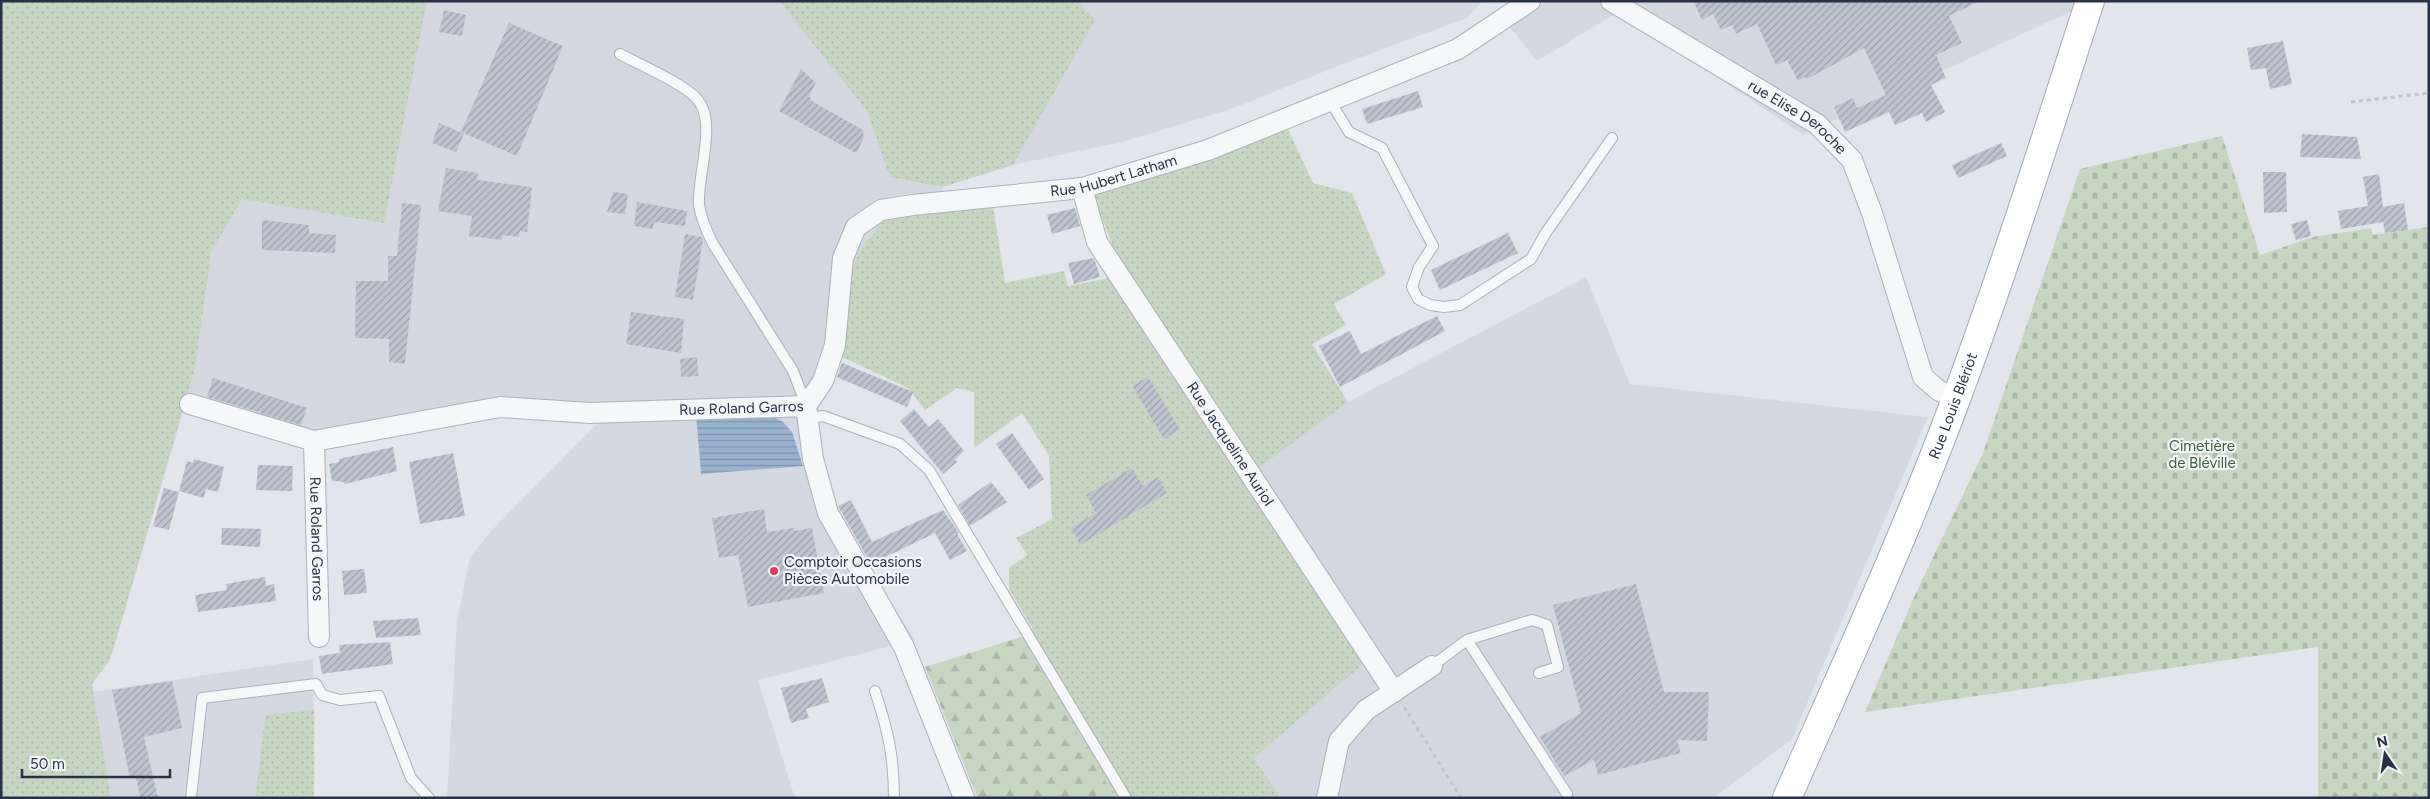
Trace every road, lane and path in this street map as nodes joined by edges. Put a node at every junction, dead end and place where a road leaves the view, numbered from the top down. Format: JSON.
{"nodes":[{"id":1,"x":1530,"y":1,"type":"edge"},
{"id":2,"x":1611,"y":1,"type":"edge"},
{"id":3,"x":2090,"y":1,"type":"edge"},
{"id":4,"x":620,"y":54,"type":"dead end"},
{"id":5,"x":2429,"y":93,"type":"edge"},
{"id":6,"x":1330,"y":100,"type":"junction"},
{"id":7,"x":2351,"y":102,"type":"dead end"},
{"id":8,"x":1612,"y":138,"type":"dead end"},
{"id":9,"x":1082,"y":188,"type":"junction"},
{"id":10,"x":1956,"y":399,"type":"junction"},
{"id":11,"x":190,"y":404,"type":"dead end"},
{"id":12,"x":807,"y":412,"type":"junction"},
{"id":13,"x":314,"y":441,"type":"junction"},
{"id":14,"x":319,"y":637,"type":"dead end"},
{"id":15,"x":1467,"y":640,"type":"junction"},
{"id":16,"x":1432,"y":666,"type":"joint"},
{"id":17,"x":1539,"y":673,"type":"dead end"},
{"id":18,"x":875,"y":691,"type":"dead end"},
{"id":19,"x":1394,"y":692,"type":"junction"},
{"id":20,"x":1567,"y":794,"type":"dead end"},
{"id":21,"x":190,"y":798,"type":"edge"},
{"id":22,"x":429,"y":798,"type":"edge"},
{"id":23,"x":894,"y":798,"type":"edge"},
{"id":24,"x":964,"y":798,"type":"edge"},
{"id":25,"x":1126,"y":798,"type":"edge"},
{"id":26,"x":1327,"y":798,"type":"edge"},
{"id":27,"x":1461,"y":798,"type":"edge"},
{"id":28,"x":1787,"y":798,"type":"edge"}],
"edges":[{"from":1,"to":6,"type":"street","name":"Rue Hubert Latham"},
{"from":2,"to":10,"type":"street","name":"rue Elise Deroche"},
{"from":3,"to":10,"type":"main road","name":"Rue Louis Blériot"},
{"from":4,"to":12,"type":"lane"},
{"from":5,"to":7,"type":"path"},
{"from":6,"to":8,"type":"lane"},
{"from":6,"to":9,"type":"street","name":"Rue Hubert Latham"},
{"from":9,"to":12,"type":"street","name":"Rue Hubert Latham"},
{"from":9,"to":19,"type":"street","name":"Rue Jacqueline Auriol"},
{"from":10,"to":28,"type":"main road","name":"Rue Louis Blériot"},
{"from":11,"to":13,"type":"street","name":"Rue Roland Garros"},
{"from":12,"to":13,"type":"street","name":"Rue Roland Garros"},
{"from":12,"to":24,"type":"street","name":"Rue Roland Garros"},
{"from":12,"to":25,"type":"lane"},
{"from":13,"to":14,"type":"street","name":"Rue Roland Garros"},
{"from":15,"to":16,"type":"lane"},
{"from":15,"to":17,"type":"lane"},
{"from":15,"to":20,"type":"lane"},
{"from":16,"to":19,"type":"street"},
{"from":18,"to":23,"type":"lane"},
{"from":19,"to":26,"type":"street"},
{"from":19,"to":27,"type":"path"},
{"from":21,"to":22,"type":"lane"}]}
